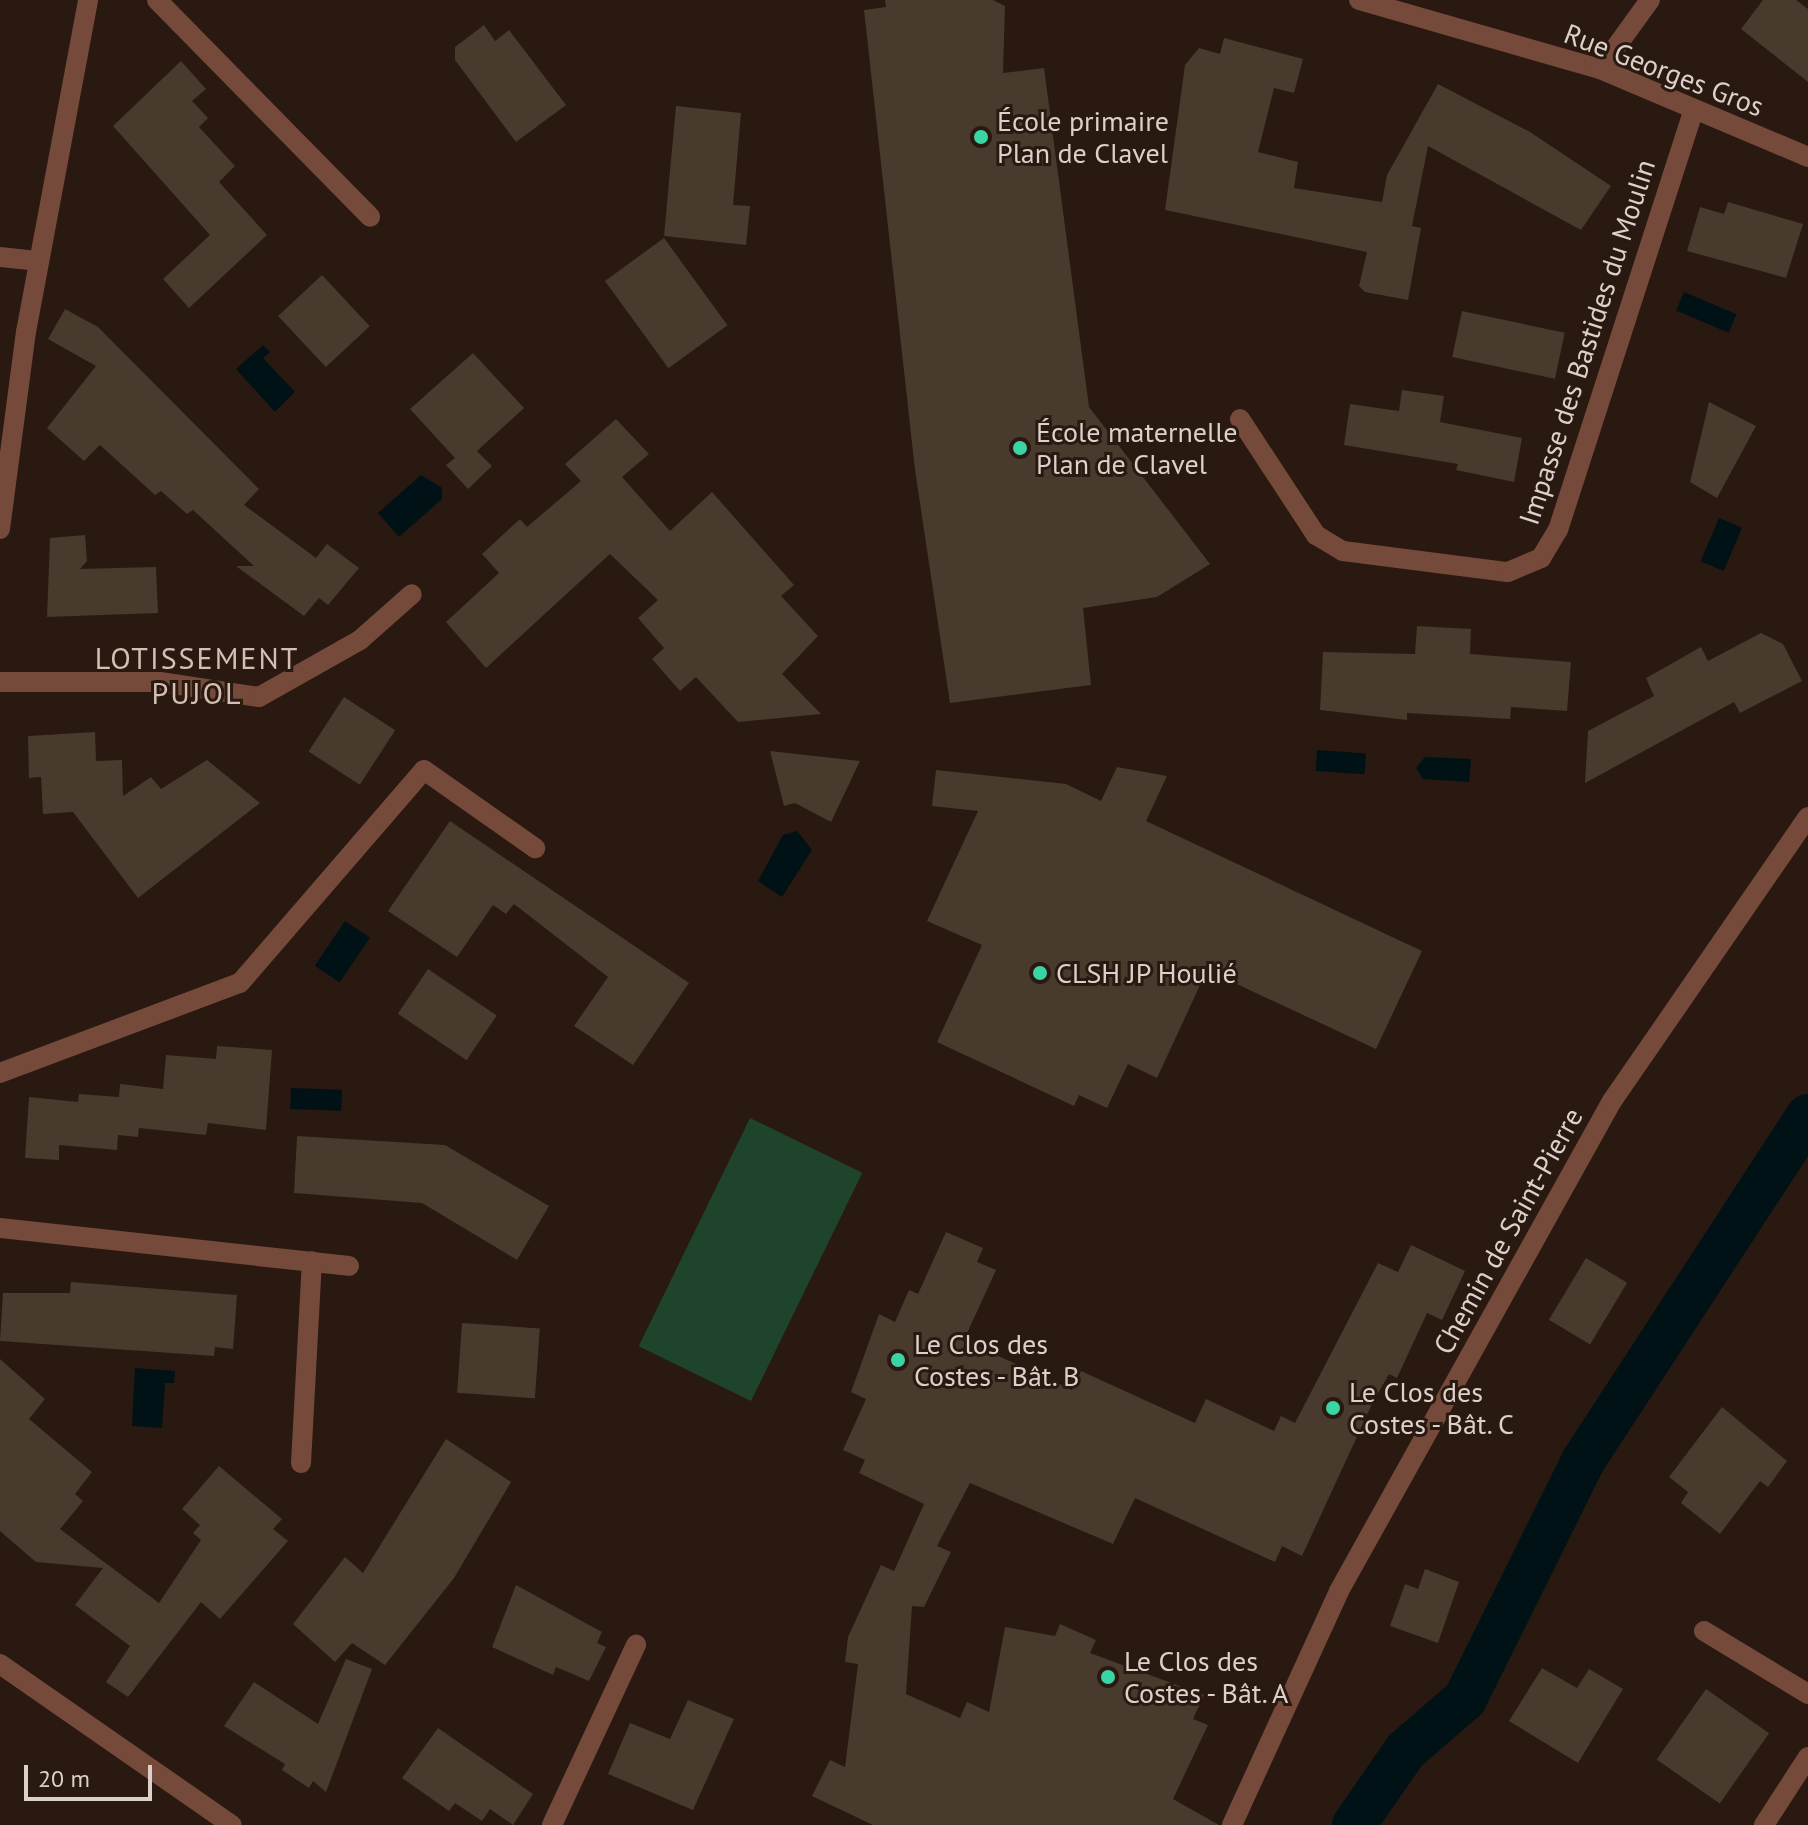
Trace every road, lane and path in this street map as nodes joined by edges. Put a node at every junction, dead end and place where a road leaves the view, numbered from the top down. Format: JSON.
{"nodes":[{"id":1,"x":88,"y":0,"type":"edge"},
{"id":2,"x":157,"y":0,"type":"edge"},
{"id":3,"x":1359,"y":0,"type":"edge"},
{"id":4,"x":1650,"y":0,"type":"edge"},
{"id":5,"x":1600,"y":69,"type":"junction"},
{"id":6,"x":1694,"y":109,"type":"junction"},
{"id":7,"x":1808,"y":157,"type":"edge"},
{"id":8,"x":370,"y":217,"type":"dead end"},
{"id":9,"x":0,"y":257,"type":"edge"},
{"id":10,"x":39,"y":261,"type":"junction"},
{"id":11,"x":1240,"y":419,"type":"dead end"},
{"id":12,"x":0,"y":529,"type":"edge"},
{"id":13,"x":412,"y":594,"type":"dead end"},
{"id":14,"x":0,"y":682,"type":"edge"},
{"id":15,"x":1808,"y":817,"type":"edge"},
{"id":16,"x":535,"y":848,"type":"dead end"},
{"id":17,"x":0,"y":1073,"type":"edge"},
{"id":18,"x":0,"y":1228,"type":"edge"},
{"id":19,"x":312,"y":1261,"type":"junction"},
{"id":20,"x":349,"y":1266,"type":"dead end"},
{"id":21,"x":301,"y":1463,"type":"dead end"},
{"id":22,"x":1704,"y":1631,"type":"dead end"},
{"id":23,"x":636,"y":1645,"type":"dead end"},
{"id":24,"x":0,"y":1664,"type":"edge"},
{"id":25,"x":1808,"y":1694,"type":"edge"},
{"id":26,"x":1808,"y":1757,"type":"edge"},
{"id":27,"x":232,"y":1825,"type":"edge"},
{"id":28,"x":552,"y":1825,"type":"edge"},
{"id":29,"x":1232,"y":1825,"type":"edge"},
{"id":30,"x":1764,"y":1825,"type":"edge"}],
"edges":[{"from":1,"to":10,"type":"street"},
{"from":2,"to":8,"type":"street"},
{"from":3,"to":5,"type":"street","name":"Rue Georges Gros"},
{"from":4,"to":5,"type":"street"},
{"from":5,"to":6,"type":"street","name":"Rue Georges Gros"},
{"from":6,"to":7,"type":"street","name":"Rue Georges Gros"},
{"from":6,"to":11,"type":"street","name":"Impasse des Bastides du Moulin"},
{"from":9,"to":10,"type":"street"},
{"from":10,"to":12,"type":"street"},
{"from":13,"to":14,"type":"street"},
{"from":15,"to":29,"type":"street","name":"Chemin de Saint-Pierre"},
{"from":16,"to":17,"type":"street"},
{"from":18,"to":19,"type":"street"},
{"from":19,"to":20,"type":"street"},
{"from":19,"to":21,"type":"street"},
{"from":22,"to":25,"type":"street"},
{"from":23,"to":28,"type":"street"},
{"from":24,"to":27,"type":"street"},
{"from":26,"to":30,"type":"street"}]}
